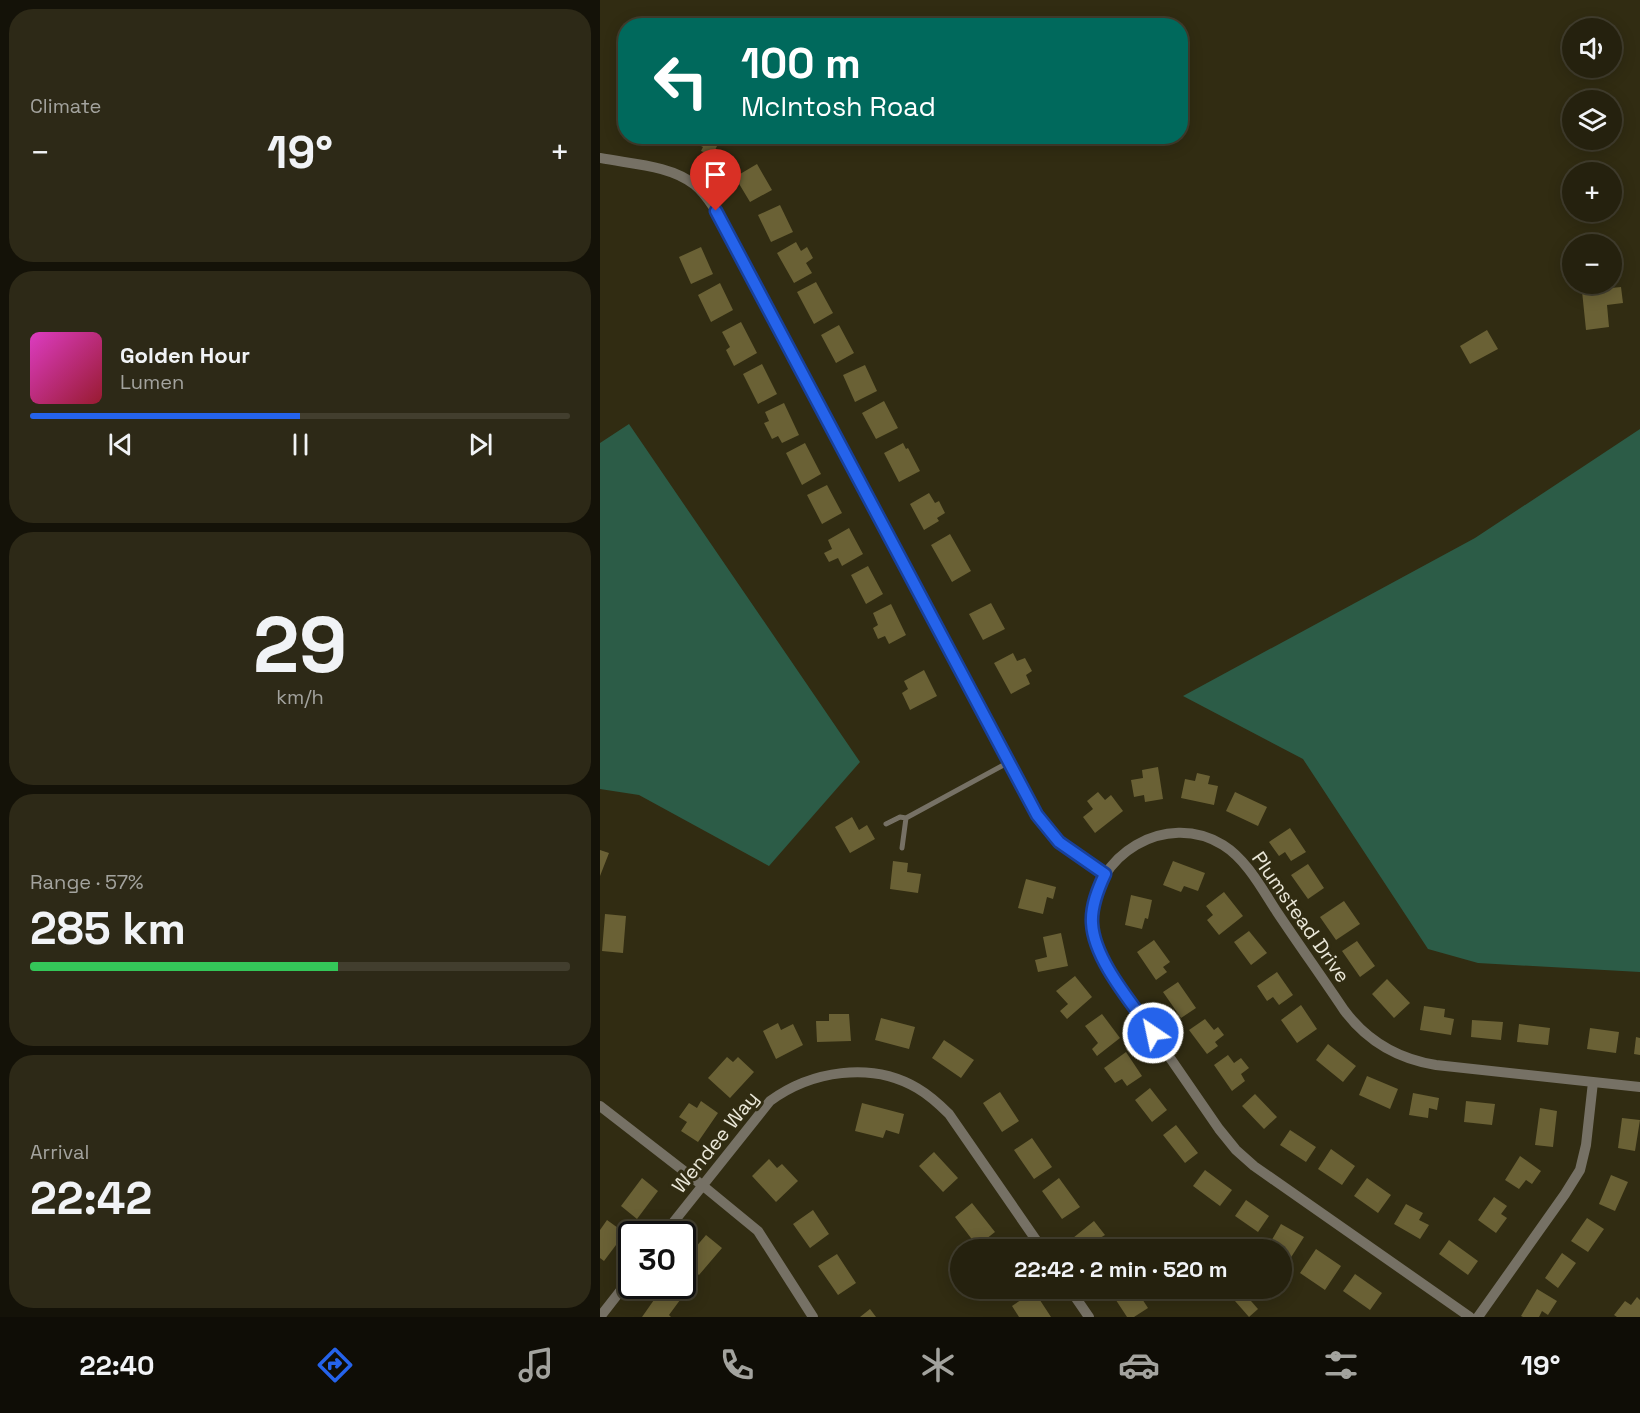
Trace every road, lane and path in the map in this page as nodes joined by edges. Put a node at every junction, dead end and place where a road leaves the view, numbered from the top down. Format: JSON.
{"nodes":[{"id":1,"x":600,"y":158,"type":"edge"},
{"id":2,"x":1011,"y":762,"type":"junction"},
{"id":3,"x":906,"y":818,"type":"junction"},
{"id":4,"x":886,"y":824,"type":"dead end"},
{"id":5,"x":902,"y":848,"type":"dead end"},
{"id":6,"x":1105,"y":874,"type":"junction"},
{"id":7,"x":1593,"y":1082,"type":"junction"},
{"id":8,"x":1640,"y":1087,"type":"edge"},
{"id":9,"x":600,"y":1106,"type":"edge"},
{"id":10,"x":702,"y":1185,"type":"junction"},
{"id":11,"x":673,"y":1221,"type":"edge"},
{"id":12,"x":1035,"y":1239,"type":"edge"},
{"id":13,"x":618,"y":1294,"type":"edge"},
{"id":14,"x":1077,"y":1299,"type":"edge"},
{"id":15,"x":600,"y":1317,"type":"edge"},
{"id":16,"x":813,"y":1317,"type":"edge"},
{"id":17,"x":1089,"y":1317,"type":"edge"},
{"id":18,"x":1470,"y":1317,"type":"edge"},
{"id":19,"x":1478,"y":1317,"type":"edge"}],
"edges":[{"from":1,"to":2,"type":"street"},
{"from":2,"to":3,"type":"lane"},
{"from":2,"to":6,"type":"street"},
{"from":3,"to":4,"type":"lane"},
{"from":3,"to":5,"type":"lane"},
{"from":6,"to":7,"type":"street","name":"Plumstead Drive"},
{"from":6,"to":18,"type":"street","name":"Plumstead Drive"},
{"from":7,"to":8,"type":"street","name":"Plumstead Drive"},
{"from":7,"to":19,"type":"street"},
{"from":9,"to":10,"type":"street"},
{"from":10,"to":11,"type":"street","name":"Wendee Way"},
{"from":10,"to":12,"type":"street","name":"Wendee Way"},
{"from":10,"to":16,"type":"street"},
{"from":13,"to":15,"type":"street"},
{"from":14,"to":17,"type":"street"}]}
